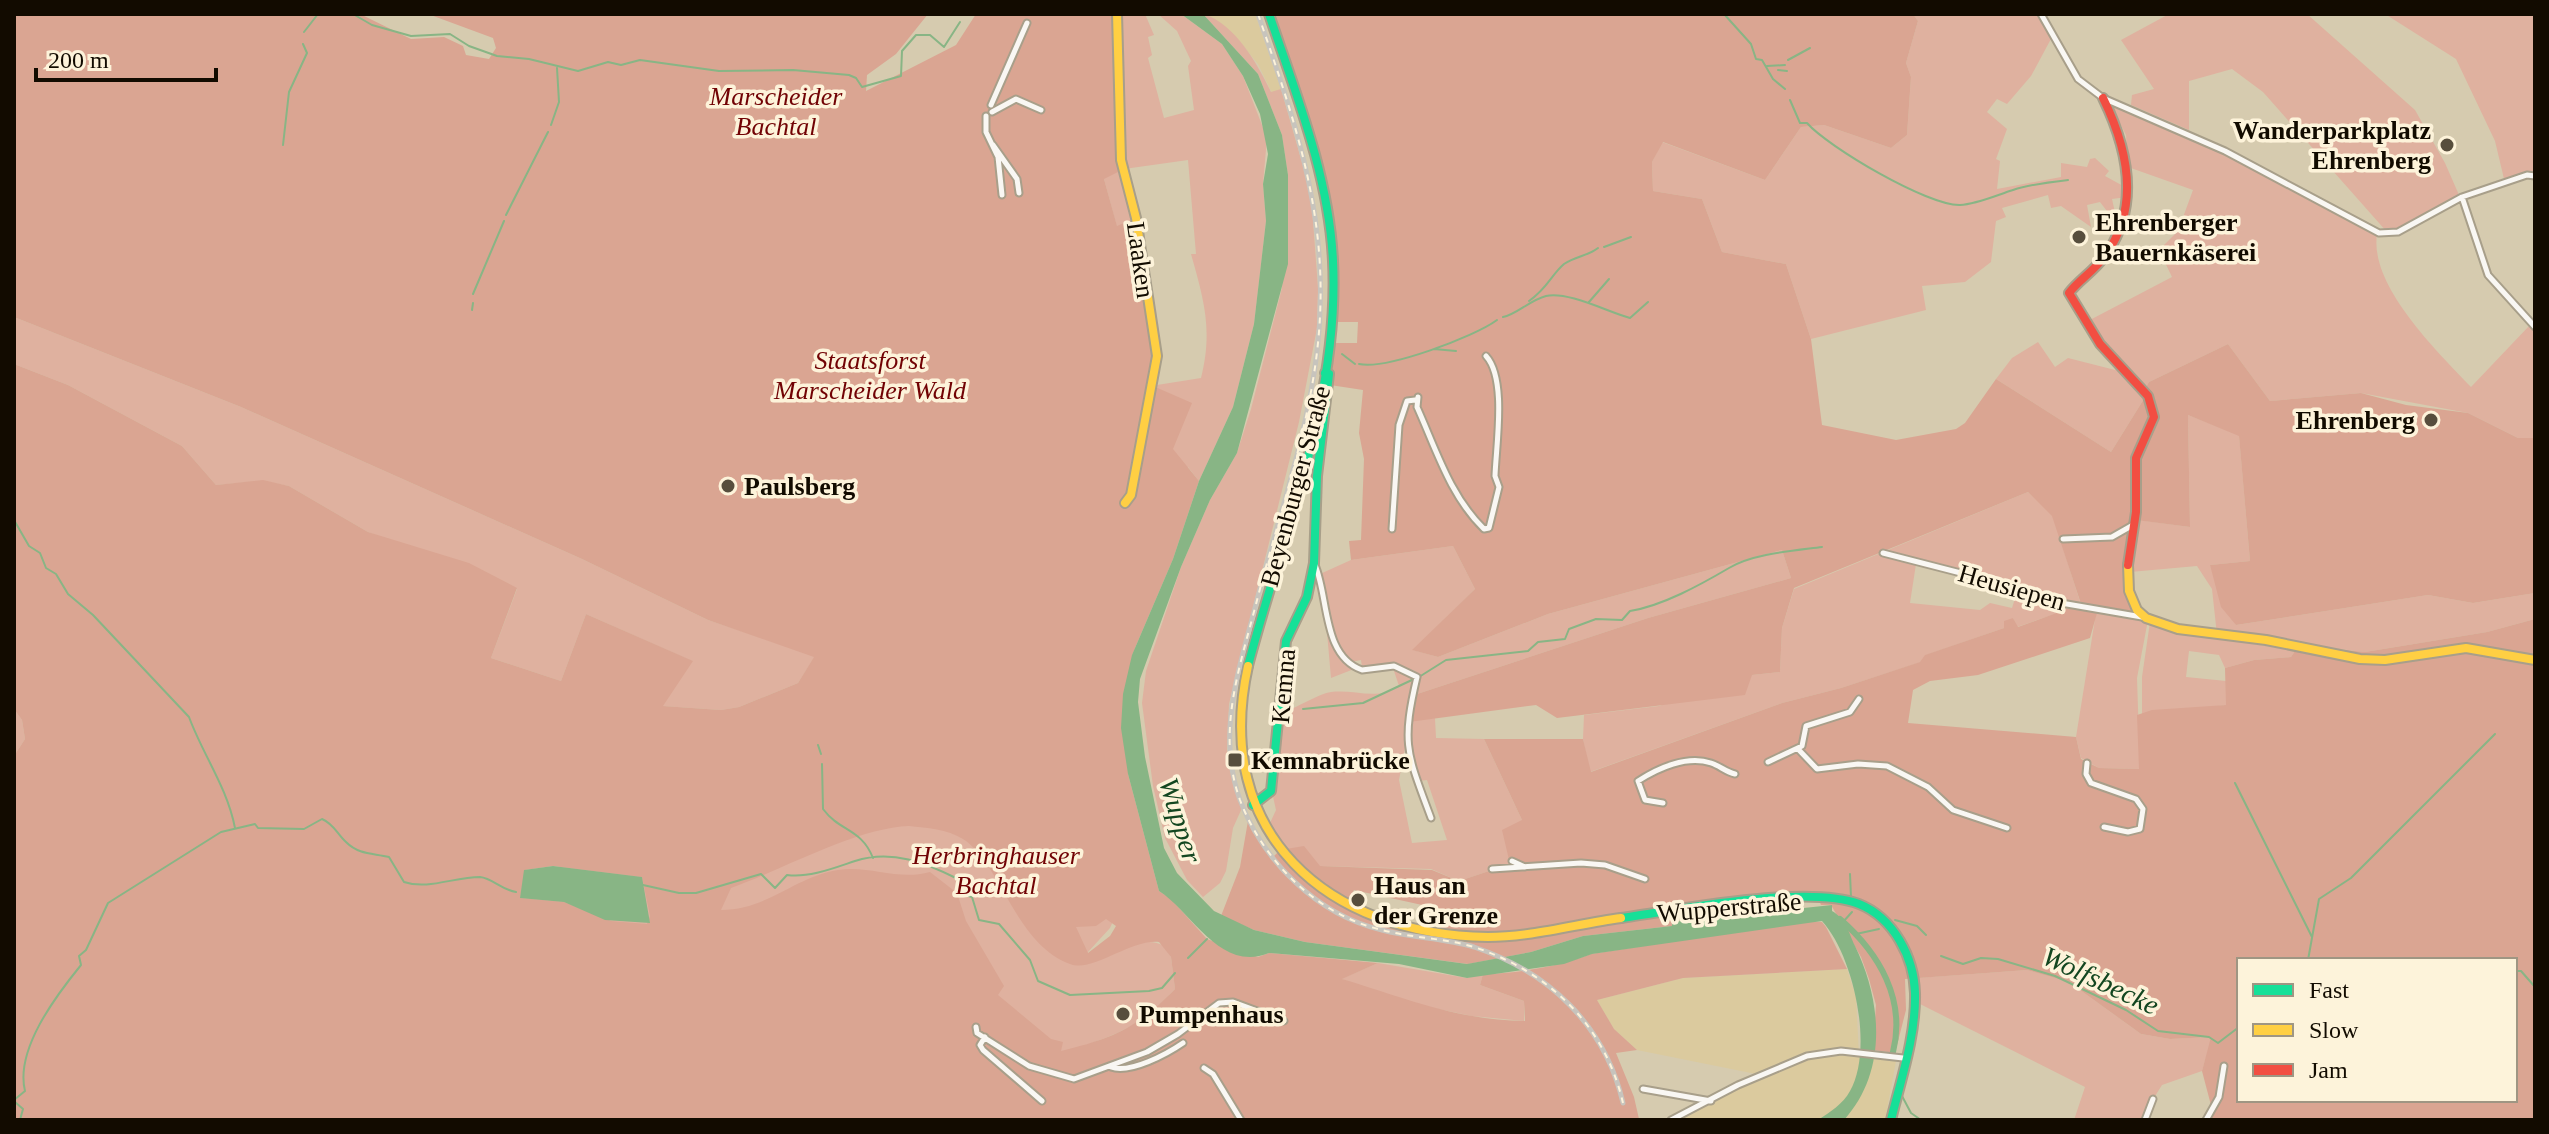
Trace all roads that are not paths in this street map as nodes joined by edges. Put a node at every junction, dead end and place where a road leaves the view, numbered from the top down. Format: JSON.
{"nodes":[{"id":1,"x":1117,"y":14,"type":"edge"},
{"id":2,"x":1269,"y":14,"type":"edge"},
{"id":3,"x":2041,"y":14,"type":"edge"},
{"id":4,"x":1027,"y":23,"type":"dead end"},
{"id":5,"x":2103,"y":98,"type":"junction"},
{"id":6,"x":1041,"y":110,"type":"dead end"},
{"id":7,"x":986,"y":116,"type":"dead end"},
{"id":8,"x":989,"y":142,"type":"junction"},
{"id":9,"x":2535,"y":176,"type":"edge"},
{"id":10,"x":1019,"y":193,"type":"dead end"},
{"id":11,"x":1002,"y":195,"type":"dead end"},
{"id":12,"x":2462,"y":197,"type":"junction"},
{"id":13,"x":2535,"y":327,"type":"edge"},
{"id":14,"x":1486,"y":356,"type":"dead end"},
{"id":15,"x":1325,"y":373,"type":"junction"},
{"id":16,"x":1125,"y":503,"type":"dead end"},
{"id":17,"x":2134,"y":524,"type":"junction"},
{"id":18,"x":1392,"y":529,"type":"dead end"},
{"id":19,"x":2063,"y":539,"type":"dead end"},
{"id":20,"x":1883,"y":553,"type":"dead end"},
{"id":21,"x":1314,"y":563,"type":"junction"},
{"id":22,"x":2143,"y":617,"type":"junction"},
{"id":23,"x":2535,"y":660,"type":"edge"},
{"id":24,"x":1859,"y":699,"type":"dead end"},
{"id":25,"x":1798,"y":749,"type":"junction"},
{"id":26,"x":1768,"y":762,"type":"dead end"},
{"id":27,"x":2087,"y":763,"type":"dead end"},
{"id":28,"x":1735,"y":774,"type":"dead end"},
{"id":29,"x":1663,"y":803,"type":"dead end"},
{"id":30,"x":1253,"y":805,"type":"junction"},
{"id":31,"x":1431,"y":818,"type":"dead end"},
{"id":32,"x":2104,"y":827,"type":"dead end"},
{"id":33,"x":2007,"y":828,"type":"dead end"},
{"id":34,"x":1512,"y":861,"type":"dead end"},
{"id":35,"x":1525,"y":867,"type":"junction"},
{"id":36,"x":1492,"y":869,"type":"dead end"},
{"id":37,"x":1645,"y":879,"type":"dead end"},
{"id":38,"x":1362,"y":914,"type":"joint"},
{"id":39,"x":1284,"y":1021,"type":"dead end"},
{"id":40,"x":976,"y":1027,"type":"dead end"},
{"id":41,"x":985,"y":1037,"type":"junction"},
{"id":42,"x":1183,"y":1043,"type":"dead end"},
{"id":43,"x":1903,"y":1058,"type":"junction"},
{"id":44,"x":2224,"y":1066,"type":"dead end"},
{"id":45,"x":1110,"y":1067,"type":"junction"},
{"id":46,"x":1204,"y":1068,"type":"dead end"},
{"id":47,"x":1643,"y":1089,"type":"dead end"},
{"id":48,"x":2153,"y":1099,"type":"dead end"},
{"id":49,"x":1042,"y":1101,"type":"dead end"},
{"id":50,"x":1712,"y":1101,"type":"junction"},
{"id":51,"x":1241,"y":1120,"type":"edge"},
{"id":52,"x":1671,"y":1120,"type":"edge"},
{"id":53,"x":1891,"y":1120,"type":"edge"},
{"id":54,"x":2145,"y":1120,"type":"edge"},
{"id":55,"x":2206,"y":1120,"type":"edge"}],
"edges":[{"from":1,"to":16,"type":"street","name":"Laaken"},
{"from":2,"to":15,"type":"street","name":"Beyenburger Straße"},
{"from":3,"to":5,"type":"street"},
{"from":4,"to":6,"type":"street"},
{"from":5,"to":12,"type":"street"},
{"from":5,"to":17,"type":"street"},
{"from":7,"to":8,"type":"street"},
{"from":8,"to":10,"type":"street"},
{"from":8,"to":11,"type":"street"},
{"from":9,"to":12,"type":"street"},
{"from":12,"to":13,"type":"street"},
{"from":14,"to":18,"type":"street"},
{"from":15,"to":21,"type":"street","name":"Kemna"},
{"from":15,"to":30,"type":"street","name":"Beyenburger Straße"},
{"from":17,"to":19,"type":"street"},
{"from":17,"to":22,"type":"street"},
{"from":20,"to":22,"type":"street","name":"Heusiepen"},
{"from":21,"to":30,"type":"street","name":"Kemna"},
{"from":21,"to":31,"type":"street","name":"Kemna"},
{"from":22,"to":23,"type":"street"},
{"from":24,"to":25,"type":"street"},
{"from":25,"to":26,"type":"street"},
{"from":25,"to":33,"type":"street"},
{"from":27,"to":32,"type":"street"},
{"from":28,"to":29,"type":"street"},
{"from":30,"to":38,"type":"street","name":"Beyenburger Straße"},
{"from":34,"to":35,"type":"street"},
{"from":35,"to":36,"type":"street"},
{"from":35,"to":37,"type":"street"},
{"from":38,"to":43,"type":"street","name":"Wupperstraße"},
{"from":39,"to":45,"type":"street"},
{"from":40,"to":41,"type":"street"},
{"from":41,"to":45,"type":"street"},
{"from":41,"to":49,"type":"street"},
{"from":42,"to":45,"type":"street"},
{"from":43,"to":50,"type":"street"},
{"from":43,"to":53,"type":"street","name":"Wupperstraße"},
{"from":44,"to":55,"type":"street"},
{"from":46,"to":51,"type":"street"},
{"from":47,"to":50,"type":"street"},
{"from":48,"to":54,"type":"street"},
{"from":50,"to":52,"type":"street"}]}
